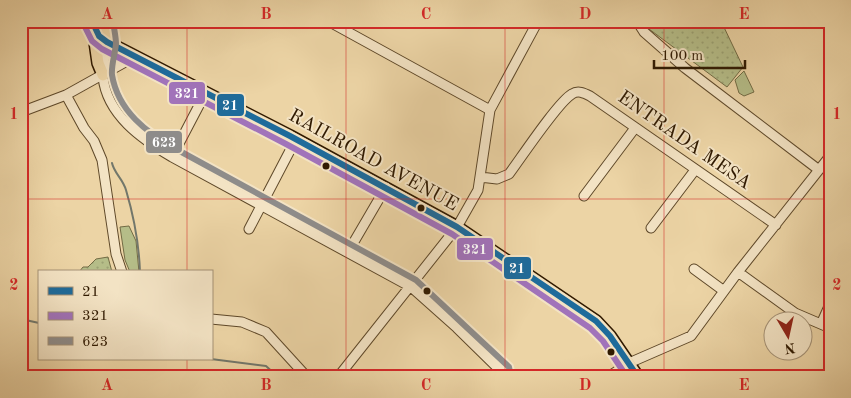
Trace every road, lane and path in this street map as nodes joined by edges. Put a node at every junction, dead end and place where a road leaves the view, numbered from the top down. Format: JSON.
{"nodes":[{"id":1,"x":328,"y":21,"type":"edge"},
{"id":2,"x":637,"y":21,"type":"edge"},
{"id":3,"x":534,"y":22,"type":"edge"},
{"id":4,"x":96,"y":23,"type":"edge"},
{"id":5,"x":107,"y":42,"type":"junction"},
{"id":6,"x":136,"y":56,"type":"junction"},
{"id":7,"x":103,"y":74,"type":"junction"},
{"id":8,"x":206,"y":92,"type":"junction"},
{"id":9,"x":66,"y":95,"type":"junction"},
{"id":10,"x":490,"y":110,"type":"junction"},
{"id":11,"x":21,"y":112,"type":"edge"},
{"id":12,"x":635,"y":128,"type":"junction"},
{"id":13,"x":296,"y":140,"type":"junction"},
{"id":14,"x":172,"y":157,"type":"junction"},
{"id":15,"x":826,"y":163,"type":"edge"},
{"id":16,"x":696,"y":170,"type":"junction"},
{"id":17,"x":480,"y":177,"type":"junction"},
{"id":18,"x":386,"y":187,"type":"junction"},
{"id":19,"x":584,"y":196,"type":"dead end"},
{"id":20,"x":261,"y":205,"type":"junction"},
{"id":21,"x":776,"y":225,"type":"junction"},
{"id":22,"x":457,"y":227,"type":"junction"},
{"id":23,"x":651,"y":228,"type":"dead end"},
{"id":24,"x":249,"y":230,"type":"dead end"},
{"id":25,"x":348,"y":252,"type":"junction"},
{"id":26,"x":694,"y":269,"type":"dead end"},
{"id":27,"x":121,"y":270,"type":"edge"},
{"id":28,"x":738,"y":272,"type":"junction"},
{"id":29,"x":411,"y":287,"type":"junction"},
{"id":30,"x":724,"y":291,"type":"junction"},
{"id":31,"x":830,"y":304,"type":"edge"},
{"id":32,"x":212,"y":319,"type":"edge"},
{"id":33,"x":821,"y":324,"type":"junction"},
{"id":34,"x":830,"y":328,"type":"edge"},
{"id":35,"x":629,"y":363,"type":"junction"},
{"id":36,"x":502,"y":375,"type":"edge"},
{"id":37,"x":307,"y":377,"type":"edge"},
{"id":38,"x":338,"y":377,"type":"edge"},
{"id":39,"x":608,"y":377,"type":"edge"},
{"id":40,"x":638,"y":377,"type":"edge"}],
"edges":[{"from":1,"to":10,"type":"street"},
{"from":2,"to":15,"type":"street"},
{"from":3,"to":10,"type":"street"},
{"from":4,"to":5,"type":"main road","name":"RAILROAD AVENUE"},
{"from":4,"to":7,"type":"main road"},
{"from":5,"to":6,"type":"main road","name":"RAILROAD AVENUE"},
{"from":5,"to":7,"type":"street"},
{"from":6,"to":7,"type":"street"},
{"from":6,"to":8,"type":"main road","name":"RAILROAD AVENUE"},
{"from":7,"to":9,"type":"street"},
{"from":7,"to":14,"type":"street"},
{"from":8,"to":13,"type":"main road","name":"RAILROAD AVENUE"},
{"from":8,"to":14,"type":"street"},
{"from":9,"to":11,"type":"street"},
{"from":9,"to":27,"type":"street"},
{"from":10,"to":17,"type":"street"},
{"from":12,"to":16,"type":"street","name":"ENTRADA MESA"},
{"from":12,"to":17,"type":"street","name":"ENTRADA MESA"},
{"from":12,"to":19,"type":"street"},
{"from":13,"to":18,"type":"main road","name":"RAILROAD AVENUE"},
{"from":13,"to":20,"type":"street"},
{"from":14,"to":20,"type":"street"},
{"from":15,"to":21,"type":"street"},
{"from":16,"to":21,"type":"street","name":"ENTRADA MESA"},
{"from":16,"to":23,"type":"street"},
{"from":17,"to":22,"type":"street"},
{"from":18,"to":22,"type":"main road","name":"RAILROAD AVENUE"},
{"from":18,"to":25,"type":"street"},
{"from":20,"to":24,"type":"street"},
{"from":20,"to":25,"type":"street"},
{"from":21,"to":28,"type":"street"},
{"from":22,"to":29,"type":"street"},
{"from":22,"to":35,"type":"main road","name":"RAILROAD AVENUE"},
{"from":25,"to":29,"type":"street"},
{"from":26,"to":30,"type":"street"},
{"from":28,"to":30,"type":"street"},
{"from":28,"to":33,"type":"street"},
{"from":29,"to":36,"type":"street"},
{"from":29,"to":38,"type":"street"},
{"from":30,"to":35,"type":"street"},
{"from":31,"to":33,"type":"street"},
{"from":32,"to":37,"type":"street"},
{"from":33,"to":34,"type":"street"},
{"from":35,"to":39,"type":"street"},
{"from":35,"to":40,"type":"main road","name":"RAILROAD AVENUE"}]}
